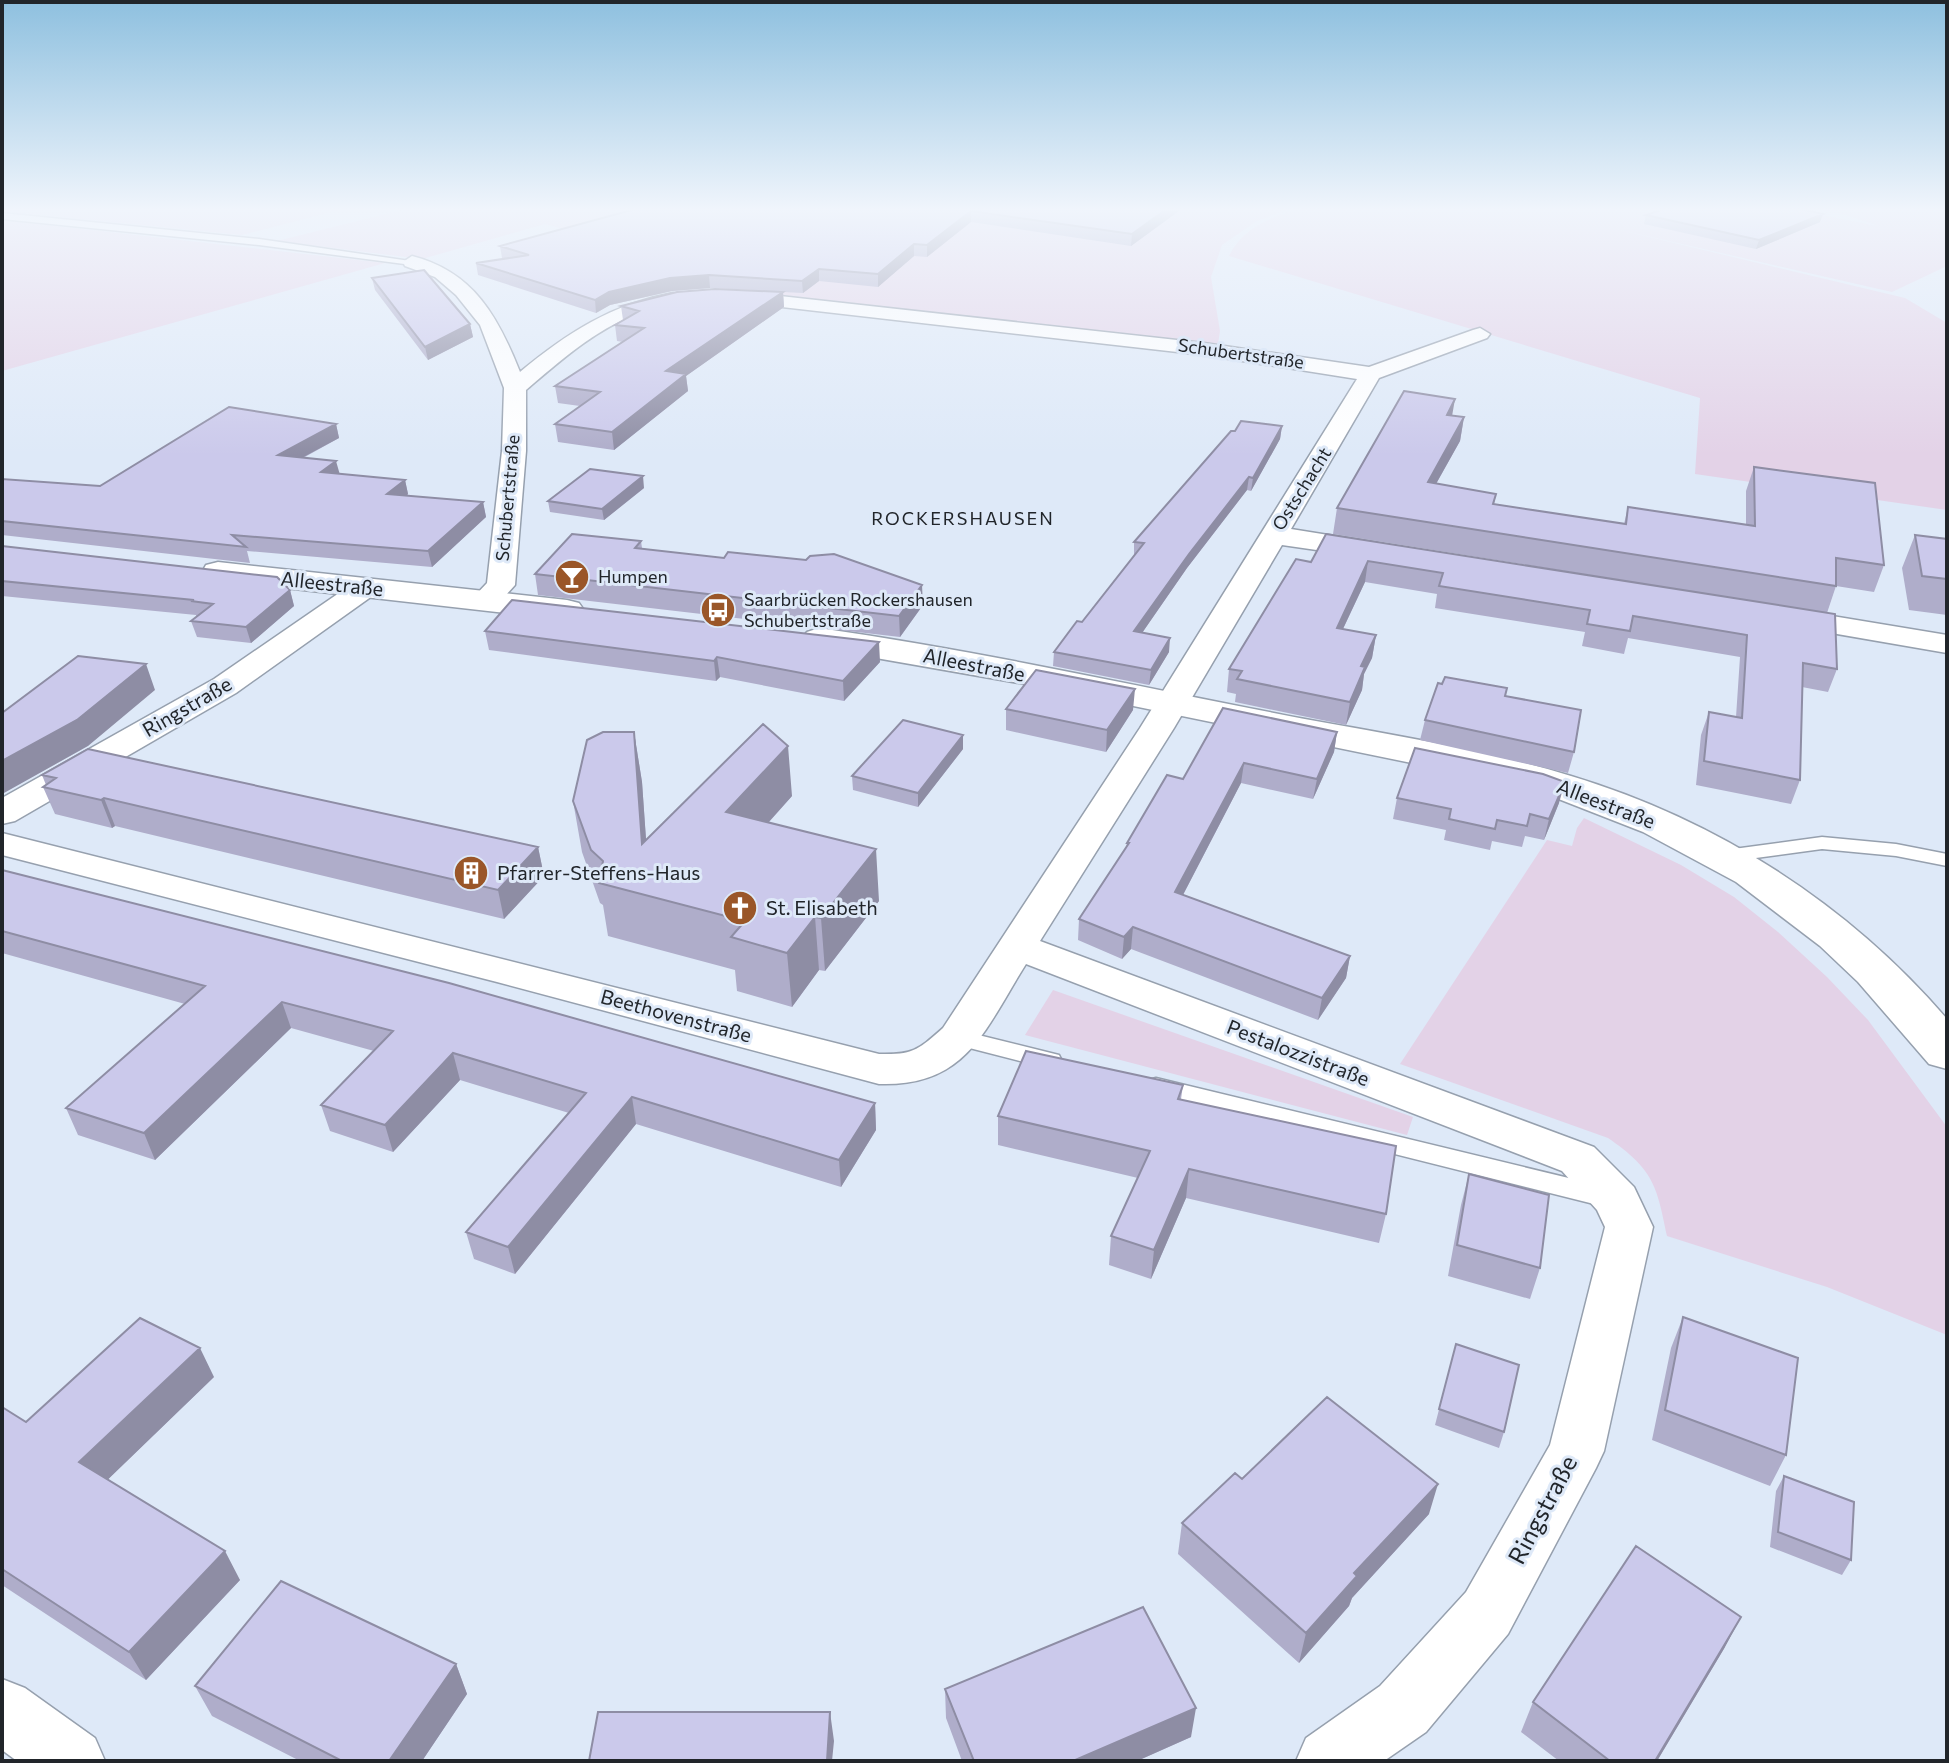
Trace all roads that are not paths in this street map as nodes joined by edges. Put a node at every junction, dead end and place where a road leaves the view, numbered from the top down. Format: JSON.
{"nodes":[{"id":1,"x":462,"y":290,"type":"edge"},
{"id":2,"x":718,"y":297,"type":"edge"},
{"id":3,"x":694,"y":298,"type":"edge"},
{"id":4,"x":1480,"y":334,"type":"dead end"},
{"id":5,"x":1371,"y":374,"type":"junction"},
{"id":6,"x":515,"y":388,"type":"junction"},
{"id":7,"x":1273,"y":535,"type":"junction"},
{"id":8,"x":1396,"y":554,"type":"edge"},
{"id":9,"x":191,"y":569,"type":"edge"},
{"id":10,"x":365,"y":588,"type":"junction"},
{"id":11,"x":485,"y":601,"type":"junction"},
{"id":12,"x":595,"y":613,"type":"edge"},
{"id":13,"x":1756,"y":613,"type":"edge"},
{"id":14,"x":784,"y":634,"type":"edge"},
{"id":15,"x":1947,"y":644,"type":"edge"},
{"id":16,"x":1172,"y":704,"type":"junction"},
{"id":17,"x":2,"y":813,"type":"edge"},
{"id":18,"x":2,"y":844,"type":"edge"},
{"id":19,"x":1726,"y":856,"type":"junction"},
{"id":20,"x":1947,"y":860,"type":"edge"},
{"id":21,"x":1019,"y":947,"type":"junction"},
{"id":22,"x":958,"y":1038,"type":"junction"},
{"id":23,"x":1947,"y":1052,"type":"edge"},
{"id":24,"x":1080,"y":1068,"type":"edge"},
{"id":25,"x":1126,"y":1079,"type":"edge"},
{"id":26,"x":1578,"y":1159,"type":"joint"},
{"id":27,"x":1617,"y":1200,"type":"junction"},
{"id":28,"x":2,"y":1711,"type":"edge"},
{"id":29,"x":72,"y":1761,"type":"edge"},
{"id":30,"x":1329,"y":1761,"type":"edge"}],
"edges":[{"from":1,"to":6,"type":"street","name":"Schubertstraße"},
{"from":2,"to":5,"type":"street","name":"Schubertstraße"},
{"from":3,"to":6,"type":"street"},
{"from":4,"to":5,"type":"street"},
{"from":5,"to":7,"type":"street","name":"Ostschacht"},
{"from":6,"to":11,"type":"street","name":"Schubertstraße"},
{"from":7,"to":8,"type":"street"},
{"from":7,"to":16,"type":"street","name":"Ostschacht"},
{"from":9,"to":10,"type":"street","name":"Alleestraße"},
{"from":10,"to":11,"type":"street","name":"Alleestraße"},
{"from":10,"to":17,"type":"street","name":"Ringstraße"},
{"from":11,"to":12,"type":"street","name":"Alleestraße"},
{"from":13,"to":15,"type":"street"},
{"from":14,"to":16,"type":"street","name":"Alleestraße"},
{"from":16,"to":19,"type":"street","name":"Alleestraße"},
{"from":16,"to":21,"type":"street","name":"Beethovenstraße"},
{"from":18,"to":22,"type":"street","name":"Beethovenstraße"},
{"from":19,"to":20,"type":"lane"},
{"from":19,"to":23,"type":"street","name":"Alleestraße"},
{"from":21,"to":22,"type":"street","name":"Beethovenstraße"},
{"from":21,"to":26,"type":"street","name":"Pestalozzistraße"},
{"from":22,"to":24,"type":"lane"},
{"from":25,"to":27,"type":"lane"},
{"from":26,"to":27,"type":"street","name":"Ringstraße"},
{"from":27,"to":30,"type":"street","name":"Ringstraße"},
{"from":28,"to":29,"type":"street"}]}
